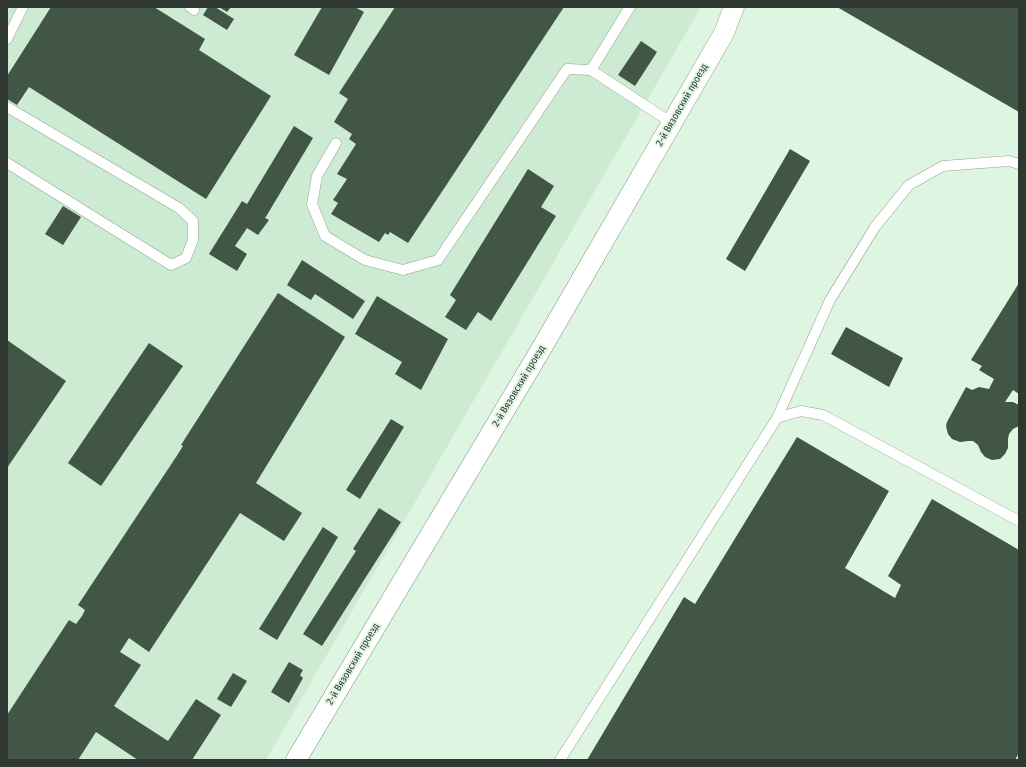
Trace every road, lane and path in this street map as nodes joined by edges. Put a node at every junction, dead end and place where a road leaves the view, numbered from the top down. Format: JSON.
{"nodes":[{"id":1,"x":23,"y":7,"type":"edge"},
{"id":2,"x":630,"y":7,"type":"edge"},
{"id":3,"x":734,"y":7,"type":"edge"},
{"id":4,"x":7,"y":39,"type":"edge"},
{"id":5,"x":591,"y":70,"type":"junction"},
{"id":6,"x":7,"y":107,"type":"edge"},
{"id":7,"x":672,"y":123,"type":"junction"},
{"id":8,"x":336,"y":143,"type":"dead end"},
{"id":9,"x":7,"y":163,"type":"edge"},
{"id":10,"x":1019,"y":164,"type":"edge"},
{"id":11,"x":778,"y":418,"type":"junction"},
{"id":12,"x":1019,"y":521,"type":"edge"},
{"id":13,"x":296,"y":760,"type":"edge"},
{"id":14,"x":560,"y":760,"type":"edge"}],
"edges":[{"from":1,"to":4,"type":"lane"},
{"from":2,"to":5,"type":"lane"},
{"from":3,"to":7,"type":"street","name":"2-й Вязовский проезд"},
{"from":5,"to":7,"type":"lane"},
{"from":5,"to":8,"type":"lane"},
{"from":6,"to":9,"type":"lane"},
{"from":7,"to":13,"type":"street","name":"2-й Вязовский проезд"},
{"from":10,"to":11,"type":"lane"},
{"from":11,"to":12,"type":"lane"},
{"from":11,"to":14,"type":"lane"}]}
